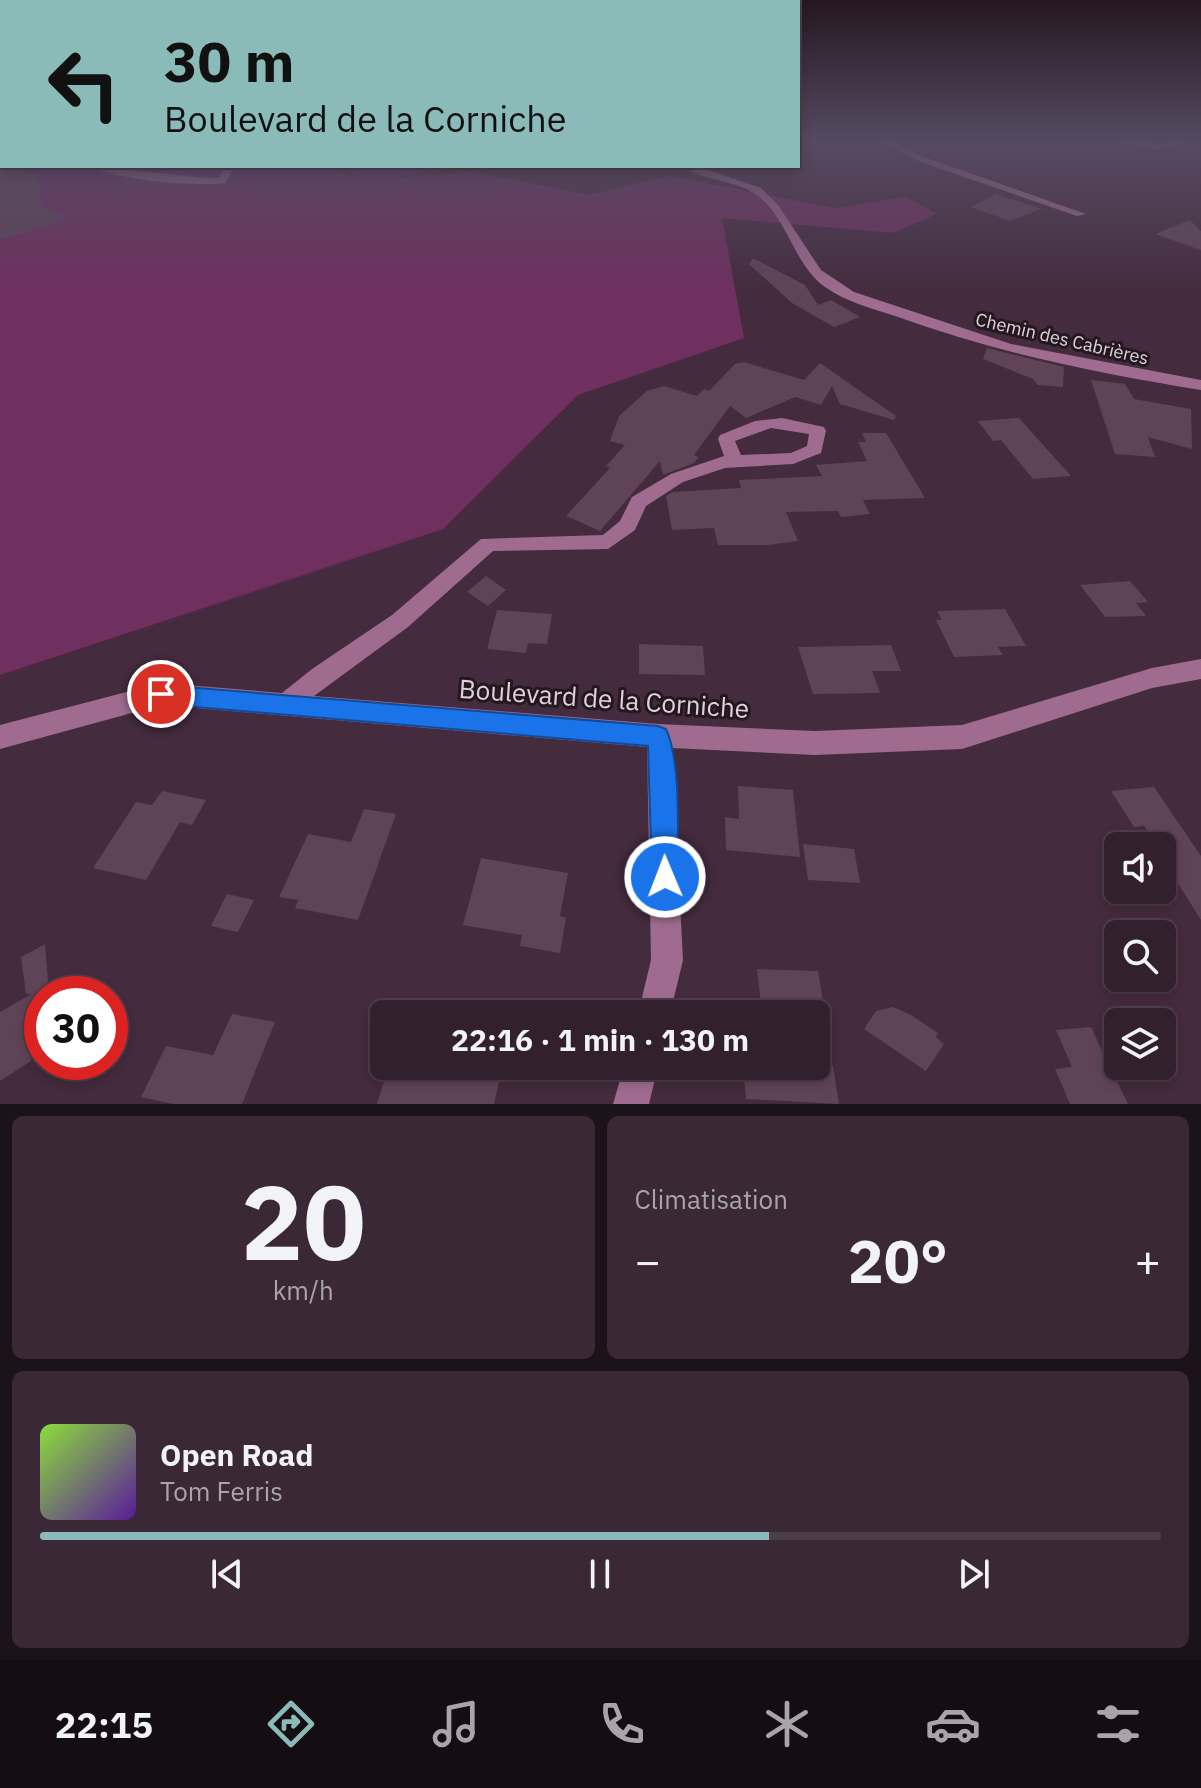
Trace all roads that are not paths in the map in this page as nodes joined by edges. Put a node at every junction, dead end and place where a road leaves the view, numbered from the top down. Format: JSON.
{"nodes":[{"id":1,"x":761,"y":193,"type":"edge"},
{"id":2,"x":1019,"y":193,"type":"edge"},
{"id":3,"x":1081,"y":214,"type":"dead end"},
{"id":4,"x":1201,"y":385,"type":"edge"},
{"id":5,"x":735,"y":462,"type":"dead end"},
{"id":6,"x":1201,"y":669,"type":"edge"},
{"id":7,"x":288,"y":703,"type":"junction"},
{"id":8,"x":658,"y":736,"type":"junction"},
{"id":9,"x":0,"y":737,"type":"edge"},
{"id":10,"x":657,"y":1000,"type":"edge"},
{"id":11,"x":637,"y":1080,"type":"edge"},
{"id":12,"x":631,"y":1104,"type":"edge"}],
"edges":[{"from":1,"to":4,"type":"street","name":"Chemin des Cabrières"},
{"from":2,"to":3,"type":"street"},
{"from":5,"to":7,"type":"street"},
{"from":6,"to":8,"type":"street","name":"Boulevard de la Corniche"},
{"from":7,"to":8,"type":"street","name":"Boulevard de la Corniche"},
{"from":7,"to":9,"type":"street","name":"Boulevard de la Corniche"},
{"from":8,"to":10,"type":"street"},
{"from":11,"to":12,"type":"street"}]}
